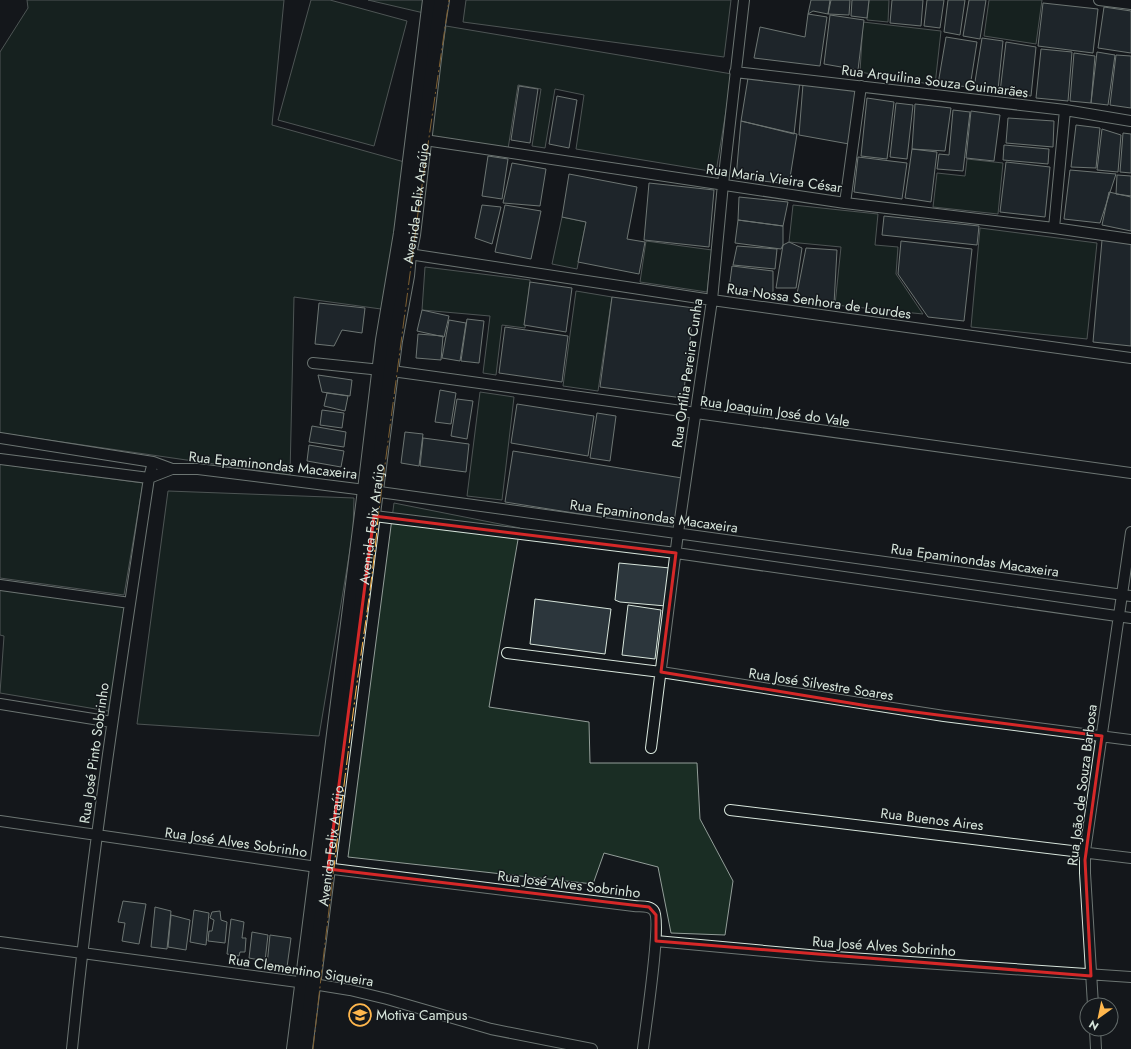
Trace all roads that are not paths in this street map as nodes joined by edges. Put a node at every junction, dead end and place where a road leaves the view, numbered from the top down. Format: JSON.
{"nodes":[{"id":1,"x":430,"y":0,"type":"edge"},
{"id":2,"x":442,"y":0,"type":"edge"},
{"id":3,"x":744,"y":0,"type":"edge"},
{"id":4,"x":1099,"y":0,"type":"edge"},
{"id":5,"x":1131,"y":4,"type":"edge"},
{"id":6,"x":735,"y":72,"type":"junction"},
{"id":7,"x":861,"y":86,"type":"junction"},
{"id":8,"x":1065,"y":110,"type":"junction"},
{"id":9,"x":1131,"y":121,"type":"edge"},
{"id":10,"x":419,"y":139,"type":"junction"},
{"id":11,"x":723,"y":184,"type":"junction"},
{"id":12,"x":845,"y":203,"type":"junction"},
{"id":13,"x":1054,"y":228,"type":"junction"},
{"id":14,"x":1131,"y":239,"type":"edge"},
{"id":15,"x":409,"y":254,"type":"junction"},
{"id":16,"x":712,"y":300,"type":"junction"},
{"id":17,"x":1131,"y":358,"type":"edge"},
{"id":18,"x":313,"y":363,"type":"dead end"},
{"id":19,"x":387,"y":370,"type":"junction"},
{"id":20,"x":695,"y":414,"type":"junction"},
{"id":21,"x":0,"y":438,"type":"edge"},
{"id":22,"x":0,"y":459,"type":"edge"},
{"id":23,"x":153,"y":462,"type":"junction"},
{"id":24,"x":172,"y":469,"type":"junction"},
{"id":25,"x":1131,"y":473,"type":"edge"},
{"id":26,"x":149,"y":478,"type":"junction"},
{"id":27,"x":371,"y":491,"type":"junction"},
{"id":28,"x":368,"y":516,"type":"junction"},
{"id":29,"x":1131,"y":532,"type":"edge"},
{"id":30,"x":678,"y":533,"type":"junction"},
{"id":31,"x":676,"y":553,"type":"junction"},
{"id":32,"x":0,"y":585,"type":"edge"},
{"id":33,"x":1127,"y":595,"type":"edge"},
{"id":34,"x":130,"y":603,"type":"junction"},
{"id":35,"x":1119,"y":617,"type":"junction"},
{"id":36,"x":1131,"y":618,"type":"edge"},
{"id":37,"x":507,"y":653,"type":"dead end"},
{"id":38,"x":661,"y":672,"type":"junction"},
{"id":39,"x":0,"y":704,"type":"edge"},
{"id":40,"x":112,"y":722,"type":"junction"},
{"id":41,"x":1102,"y":736,"type":"junction"},
{"id":42,"x":1131,"y":740,"type":"edge"},
{"id":43,"x":651,"y":748,"type":"dead end"},
{"id":44,"x":730,"y":810,"type":"dead end"},
{"id":45,"x":0,"y":821,"type":"edge"},
{"id":46,"x":96,"y":836,"type":"junction"},
{"id":47,"x":1085,"y":851,"type":"junction"},
{"id":48,"x":1131,"y":858,"type":"edge"},
{"id":49,"x":323,"y":868,"type":"junction"},
{"id":50,"x":656,"y":941,"type":"junction"},
{"id":51,"x":0,"y":942,"type":"edge"},
{"id":52,"x":82,"y":952,"type":"junction"},
{"id":53,"x":1091,"y":976,"type":"junction"},
{"id":54,"x":1131,"y":978,"type":"edge"},
{"id":55,"x":308,"y":983,"type":"junction"},
{"id":56,"x":1092,"y":997,"type":"edge"},
{"id":57,"x":1095,"y":1037,"type":"edge"},
{"id":58,"x":72,"y":1049,"type":"edge"},
{"id":59,"x":294,"y":1049,"type":"edge"},
{"id":60,"x":305,"y":1049,"type":"edge"},
{"id":61,"x":592,"y":1049,"type":"edge"},
{"id":62,"x":643,"y":1049,"type":"edge"},
{"id":63,"x":1096,"y":1049,"type":"edge"}],
"edges":[{"from":1,"to":10,"type":"main road","name":"Avenida Felix Araújo"},
{"from":2,"to":10,"type":"main road","name":"Avenida Felix Araújo"},
{"from":3,"to":6,"type":"street","name":"Rua Ortília Pereira Cunha"},
{"from":4,"to":5,"type":"street"},
{"from":6,"to":7,"type":"street","name":"Rua Arquilina Souza Guimarães"},
{"from":6,"to":11,"type":"street","name":"Rua Ortília Pereira Cunha"},
{"from":7,"to":8,"type":"street","name":"Rua Arquilina Souza Guimarães"},
{"from":7,"to":12,"type":"street"},
{"from":8,"to":9,"type":"street","name":"Rua Arquilina Souza Guimarães"},
{"from":8,"to":13,"type":"street"},
{"from":10,"to":11,"type":"street","name":"Rua Maria Vieira César"},
{"from":10,"to":15,"type":"main road","name":"Avenida Felix Araújo"},
{"from":10,"to":19,"type":"main road","name":"Avenida Felix Araújo"},
{"from":11,"to":12,"type":"street","name":"Rua Maria Vieira César"},
{"from":11,"to":16,"type":"street","name":"Rua Ortília Pereira Cunha"},
{"from":12,"to":13,"type":"street","name":"Rua Maria Vieira César"},
{"from":13,"to":14,"type":"street","name":"Rua Maria Vieira César"},
{"from":15,"to":16,"type":"street","name":"Rua Nossa Senhora de Lourdes"},
{"from":15,"to":19,"type":"main road","name":"Avenida Felix Araújo"},
{"from":16,"to":17,"type":"street","name":"Rua Nossa Senhora de Lourdes"},
{"from":16,"to":20,"type":"street","name":"Rua Ortília Pereira Cunha"},
{"from":18,"to":19,"type":"street","name":"Rua Joaquim José do Vale"},
{"from":19,"to":20,"type":"street","name":"Rua Joaquim José do Vale"},
{"from":19,"to":27,"type":"main road","name":"Avenida Felix Araújo"},
{"from":20,"to":25,"type":"street","name":"Rua Joaquim José do Vale"},
{"from":20,"to":30,"type":"street","name":"Rua Ortília Pereira Cunha"},
{"from":21,"to":23,"type":"street","name":"Rua Epaminondas Macaxeira"},
{"from":22,"to":26,"type":"street","name":"Rua Epaminondas Macaxeira"},
{"from":23,"to":24,"type":"street","name":"Rua Epaminondas Macaxeira"},
{"from":23,"to":26,"type":"street","name":"Rua José Pinto Sobrinho"},
{"from":24,"to":26,"type":"street","name":"Rua Epaminondas Macaxeira"},
{"from":24,"to":27,"type":"street","name":"Rua Epaminondas Macaxeira"},
{"from":26,"to":34,"type":"street","name":"Rua José Pinto Sobrinho"},
{"from":27,"to":28,"type":"main road","name":"Avenida Felix Araújo"},
{"from":27,"to":30,"type":"street","name":"Rua Epaminondas Macaxeira"},
{"from":28,"to":31,"type":"street"},
{"from":28,"to":49,"type":"main road","name":"Avenida Felix Araújo"},
{"from":29,"to":33,"type":"street","name":"Rua João de Souza Barbosa"},
{"from":30,"to":31,"type":"street","name":"Rua Ortília Pereira Cunha"},
{"from":30,"to":33,"type":"street","name":"Rua Epaminondas Macaxeira"},
{"from":31,"to":35,"type":"street"},
{"from":31,"to":38,"type":"street","name":"Rua Ortília Pereira Cunha"},
{"from":32,"to":34,"type":"street"},
{"from":33,"to":35,"type":"street","name":"Rua João de Souza Barbosa"},
{"from":34,"to":40,"type":"street","name":"Rua José Pinto Sobrinho"},
{"from":35,"to":36,"type":"street"},
{"from":35,"to":41,"type":"street","name":"Rua João de Souza Barbosa"},
{"from":37,"to":38,"type":"street","name":"Rua José Silvestre Soares"},
{"from":38,"to":41,"type":"street","name":"Rua José Silvestre Soares"},
{"from":38,"to":43,"type":"street","name":"Rua Ortília Pereira Cunha"},
{"from":39,"to":40,"type":"street"},
{"from":40,"to":46,"type":"street","name":"Rua José Pinto Sobrinho"},
{"from":41,"to":42,"type":"street","name":"Rua José Silvestre Soares"},
{"from":41,"to":47,"type":"street","name":"Rua João de Souza Barbosa"},
{"from":44,"to":47,"type":"street","name":"Rua Buenos Aires"},
{"from":45,"to":46,"type":"street","name":"Rua José Alves Sobrinho"},
{"from":46,"to":49,"type":"street","name":"Rua José Alves Sobrinho"},
{"from":46,"to":52,"type":"street","name":"Rua José Pinto Sobrinho"},
{"from":47,"to":48,"type":"street","name":"Rua Buenos Aires"},
{"from":47,"to":53,"type":"street","name":"Rua João de Souza Barbosa"},
{"from":49,"to":50,"type":"street","name":"Rua José Alves Sobrinho"},
{"from":49,"to":55,"type":"main road","name":"Avenida Felix Araújo"},
{"from":50,"to":53,"type":"street","name":"Rua José Alves Sobrinho"},
{"from":50,"to":62,"type":"street"},
{"from":51,"to":52,"type":"street","name":"Rua Clementino Siqueira"},
{"from":52,"to":55,"type":"street","name":"Rua Clementino Siqueira"},
{"from":52,"to":58,"type":"street","name":"Rua José Pinto Sobrinho"},
{"from":53,"to":54,"type":"street","name":"Rua José Alves Sobrinho"},
{"from":53,"to":56,"type":"street","name":"Rua João de Souza Barbosa"},
{"from":55,"to":59,"type":"main road","name":"Avenida Felix Araújo"},
{"from":55,"to":60,"type":"main road","name":"Avenida Felix Araújo"},
{"from":55,"to":61,"type":"street","name":"Rua Clementino Siqueira"},
{"from":57,"to":63,"type":"street"}]}
